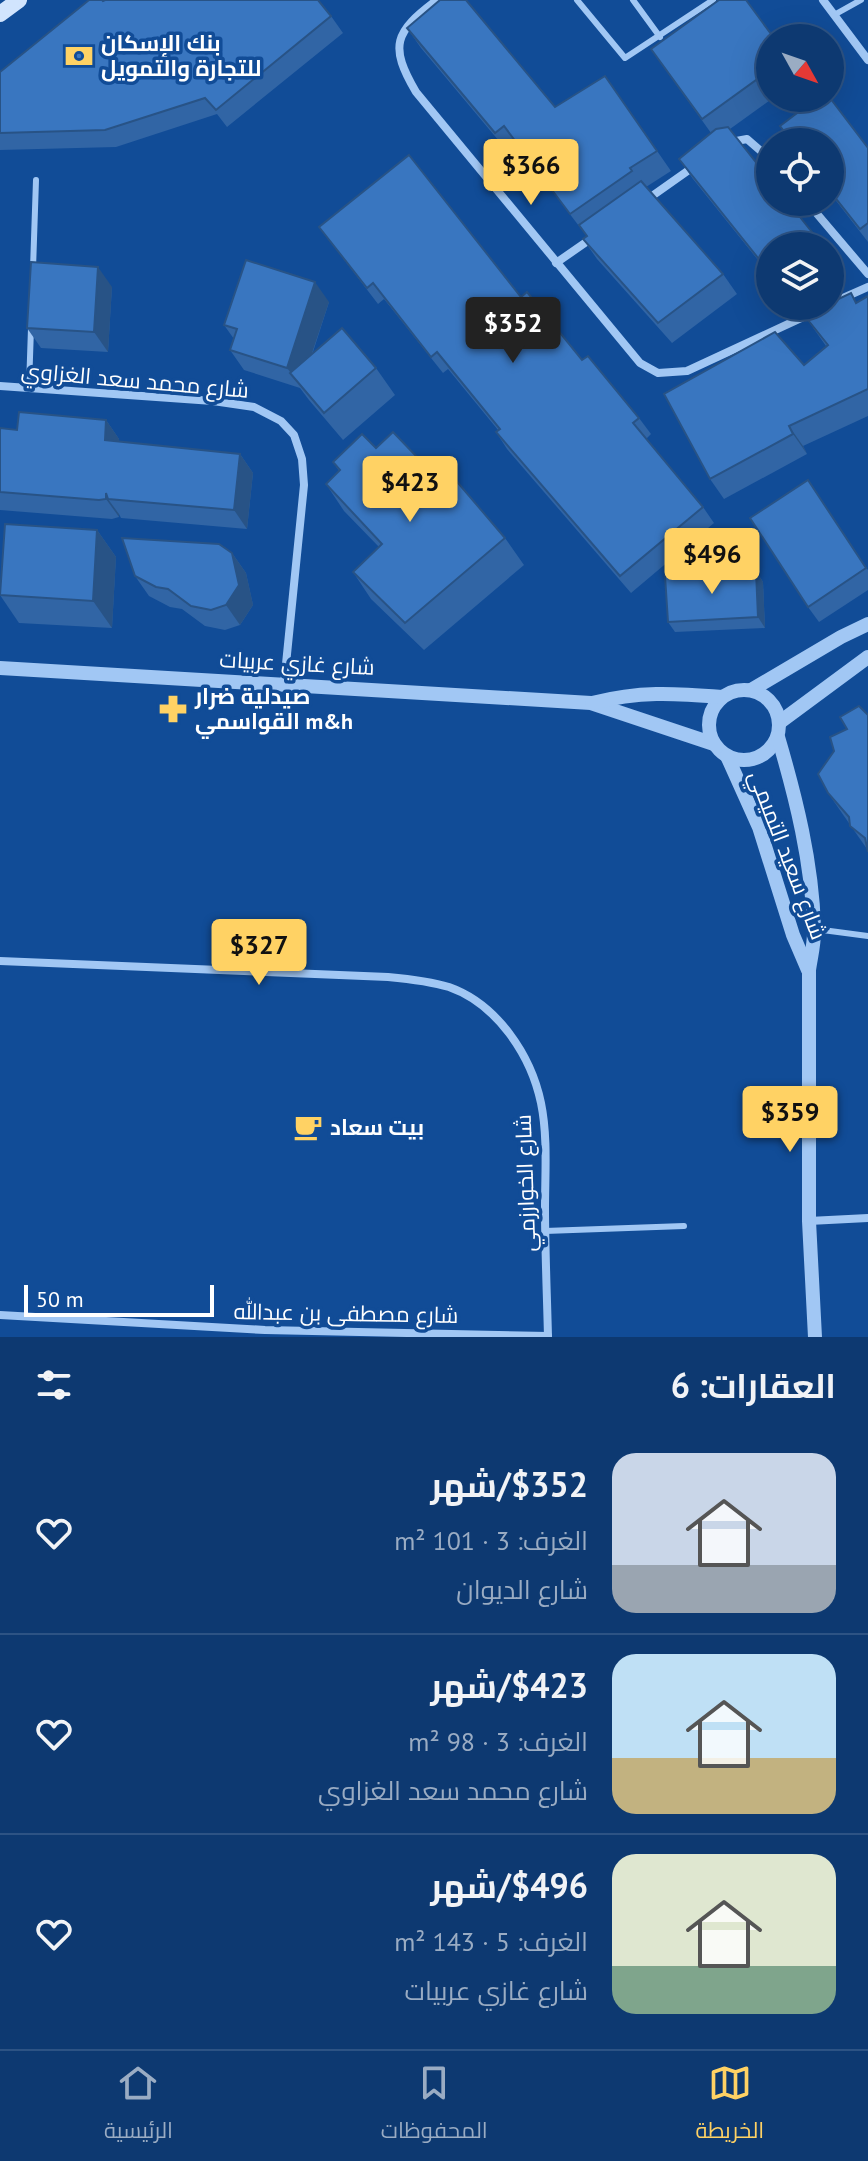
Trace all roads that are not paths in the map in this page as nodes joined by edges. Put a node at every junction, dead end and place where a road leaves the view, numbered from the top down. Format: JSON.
{"nodes":[{"id":1,"x":19,"y":0,"type":"edge"},
{"id":2,"x":437,"y":0,"type":"edge"},
{"id":3,"x":577,"y":0,"type":"edge"},
{"id":4,"x":633,"y":0,"type":"edge"},
{"id":5,"x":823,"y":0,"type":"edge"},
{"id":6,"x":861,"y":0,"type":"edge"},
{"id":7,"x":710,"y":1,"type":"edge"},
{"id":8,"x":0,"y":14,"type":"edge"},
{"id":9,"x":834,"y":15,"type":"junction"},
{"id":10,"x":660,"y":37,"type":"junction"},
{"id":11,"x":868,"y":60,"type":"edge"},
{"id":12,"x":725,"y":143,"type":"edge"},
{"id":13,"x":756,"y":147,"type":"edge"},
{"id":14,"x":707,"y":157,"type":"edge"},
{"id":15,"x":36,"y":180,"type":"dead end"},
{"id":16,"x":632,"y":210,"type":"edge"},
{"id":17,"x":819,"y":216,"type":"edge"},
{"id":18,"x":606,"y":228,"type":"edge"},
{"id":19,"x":556,"y":263,"type":"junction"},
{"id":20,"x":868,"y":274,"type":"edge"},
{"id":21,"x":33,"y":276,"type":"edge"},
{"id":22,"x":868,"y":287,"type":"edge"},
{"id":23,"x":844,"y":298,"type":"edge"},
{"id":24,"x":796,"y":320,"type":"edge"},
{"id":25,"x":31,"y":324,"type":"edge"},
{"id":26,"x":0,"y":386,"type":"edge"},
{"id":27,"x":29,"y":387,"type":"junction"},
{"id":28,"x":868,"y":624,"type":"edge"},
{"id":29,"x":868,"y":657,"type":"edge"},
{"id":30,"x":0,"y":668,"type":"edge"},
{"id":31,"x":284,"y":684,"type":"junction"},
{"id":32,"x":751,"y":690,"type":"junction"},
{"id":33,"x":722,"y":697,"type":"junction"},
{"id":34,"x":591,"y":703,"type":"junction"},
{"id":35,"x":779,"y":729,"type":"junction"},
{"id":36,"x":714,"y":744,"type":"junction"},
{"id":37,"x":727,"y":756,"type":"junction"},
{"id":38,"x":815,"y":929,"type":"junction"},
{"id":39,"x":868,"y":936,"type":"edge"},
{"id":40,"x":0,"y":961,"type":"edge"},
{"id":41,"x":809,"y":970,"type":"junction"},
{"id":42,"x":868,"y":1218,"type":"edge"},
{"id":43,"x":809,"y":1221,"type":"junction"},
{"id":44,"x":684,"y":1226,"type":"dead end"},
{"id":45,"x":545,"y":1231,"type":"junction"},
{"id":46,"x":0,"y":1315,"type":"edge"},
{"id":47,"x":265,"y":1334,"type":"edge"},
{"id":48,"x":548,"y":1336,"type":"edge"},
{"id":49,"x":815,"y":1337,"type":"edge"}],
"edges":[{"from":1,"to":8,"type":"main road"},
{"from":2,"to":19,"type":"street"},
{"from":3,"to":10,"type":"lane"},
{"from":4,"to":10,"type":"lane"},
{"from":5,"to":9,"type":"street"},
{"from":6,"to":9,"type":"lane"},
{"from":7,"to":10,"type":"lane"},
{"from":9,"to":11,"type":"street"},
{"from":12,"to":13,"type":"street"},
{"from":14,"to":16,"type":"street"},
{"from":15,"to":21,"type":"lane"},
{"from":17,"to":20,"type":"street"},
{"from":18,"to":19,"type":"street"},
{"from":19,"to":24,"type":"street"},
{"from":22,"to":23,"type":"street"},
{"from":25,"to":27,"type":"lane"},
{"from":26,"to":27,"type":"street","name":"شارع محمد سعد الغزاوي"},
{"from":27,"to":31,"type":"street","name":"شارع محمد سعد الغزاوي"},
{"from":28,"to":32,"type":"street"},
{"from":29,"to":35,"type":"street"},
{"from":30,"to":31,"type":"street","name":"شارع غازي عربيات"},
{"from":31,"to":34,"type":"street","name":"شارع غازي عربيات"},
{"from":32,"to":33,"type":"street"},
{"from":32,"to":35,"type":"street"},
{"from":33,"to":34,"type":"street","name":"شارع غازي عربيات"},
{"from":33,"to":36,"type":"street"},
{"from":34,"to":36,"type":"street","name":"شارع غازي عربيات"},
{"from":35,"to":37,"type":"street"},
{"from":35,"to":38,"type":"street","name":"شارع سعيد التميمي"},
{"from":36,"to":37,"type":"street"},
{"from":37,"to":41,"type":"street","name":"شارع سعيد التميمي"},
{"from":38,"to":39,"type":"lane"},
{"from":38,"to":41,"type":"street","name":"شارع سعيد التميمي"},
{"from":40,"to":45,"type":"street","name":"شارع الخوارزمي"},
{"from":41,"to":43,"type":"street","name":"شارع سعيد التميمي"},
{"from":42,"to":43,"type":"street"},
{"from":43,"to":49,"type":"street","name":"شارع سعيد التميمي"},
{"from":44,"to":45,"type":"lane"},
{"from":45,"to":48,"type":"street","name":"شارع الخوارزمي"},
{"from":46,"to":47,"type":"street","name":"شارع مصطفى بن عبدالله"},
{"from":47,"to":48,"type":"street","name":"شارع مصطفى بن عبدالله"}]}
